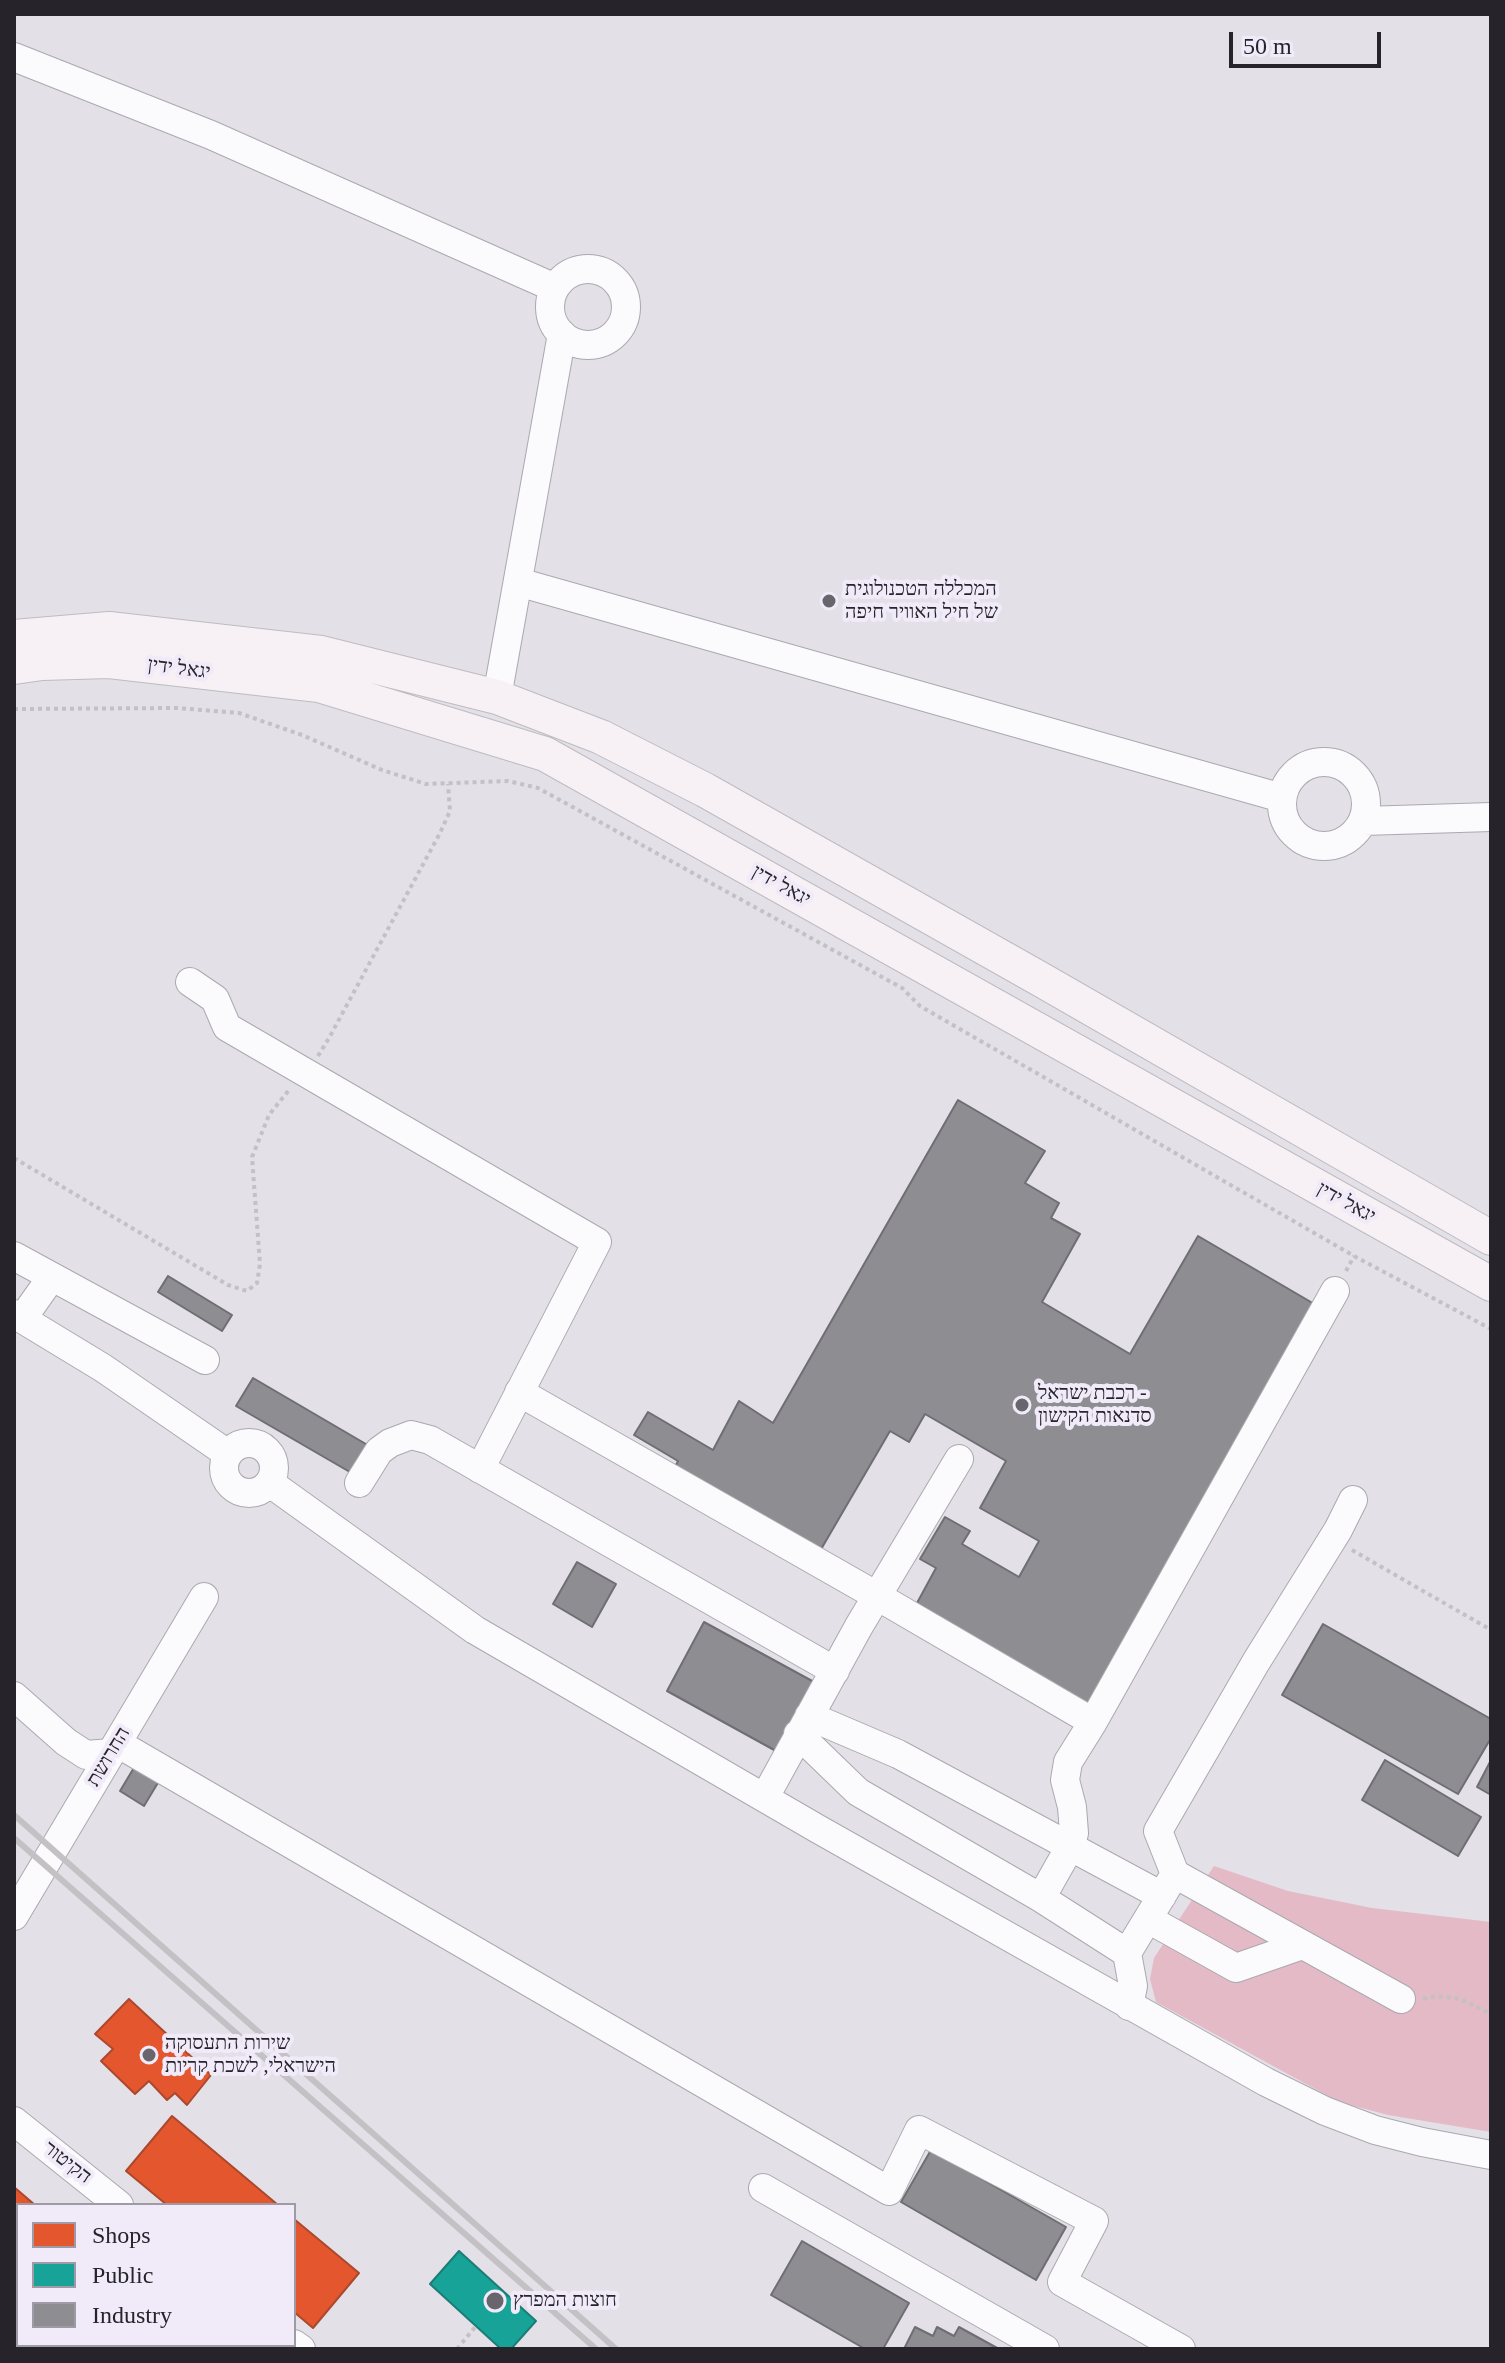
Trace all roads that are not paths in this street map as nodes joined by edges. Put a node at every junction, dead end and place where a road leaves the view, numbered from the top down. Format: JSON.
{"nodes":[{"id":1,"x":14,"y":57,"type":"edge"},
{"id":2,"x":555,"y":288,"type":"junction"},
{"id":3,"x":562,"y":334,"type":"junction"},
{"id":4,"x":518,"y":582,"type":"junction"},
{"id":5,"x":14,"y":637,"type":"edge"},
{"id":6,"x":14,"y":667,"type":"edge"},
{"id":7,"x":497,"y":697,"type":"junction"},
{"id":8,"x":1282,"y":798,"type":"junction"},
{"id":9,"x":1491,"y":817,"type":"edge"},
{"id":10,"x":1363,"y":821,"type":"junction"},
{"id":11,"x":190,"y":982,"type":"dead end"},
{"id":12,"x":1491,"y":1238,"type":"edge"},
{"id":13,"x":14,"y":1256,"type":"edge"},
{"id":14,"x":51,"y":1278,"type":"junction"},
{"id":15,"x":1491,"y":1284,"type":"edge"},
{"id":16,"x":1335,"y":1291,"type":"dead end"},
{"id":17,"x":18,"y":1316,"type":"edge"},
{"id":18,"x":205,"y":1360,"type":"dead end"},
{"id":19,"x":519,"y":1392,"type":"junction"},
{"id":20,"x":959,"y":1459,"type":"dead end"},
{"id":21,"x":480,"y":1469,"type":"junction"},
{"id":22,"x":359,"y":1483,"type":"dead end"},
{"id":23,"x":1353,"y":1500,"type":"dead end"},
{"id":24,"x":877,"y":1596,"type":"junction"},
{"id":25,"x":204,"y":1597,"type":"dead end"},
{"id":26,"x":835,"y":1671,"type":"junction"},
{"id":27,"x":14,"y":1696,"type":"edge"},
{"id":28,"x":1093,"y":1722,"type":"junction"},
{"id":29,"x":803,"y":1725,"type":"junction"},
{"id":30,"x":82,"y":1736,"type":"dead end"},
{"id":31,"x":114,"y":1748,"type":"junction"},
{"id":32,"x":765,"y":1797,"type":"junction"},
{"id":33,"x":1071,"y":1845,"type":"junction"},
{"id":34,"x":1161,"y":1896,"type":"junction"},
{"id":35,"x":1041,"y":1898,"type":"junction"},
{"id":36,"x":14,"y":1916,"type":"edge"},
{"id":37,"x":1302,"y":1945,"type":"junction"},
{"id":38,"x":1127,"y":1953,"type":"junction"},
{"id":39,"x":1401,"y":1999,"type":"road end"},
{"id":40,"x":1129,"y":2006,"type":"junction"},
{"id":41,"x":14,"y":2121,"type":"edge"},
{"id":42,"x":1491,"y":2155,"type":"edge"},
{"id":43,"x":763,"y":2188,"type":"dead end"},
{"id":44,"x":116,"y":2203,"type":"edge"},
{"id":45,"x":1045,"y":2349,"type":"edge"},
{"id":46,"x":1181,"y":2349,"type":"edge"}],
"edges":[{"from":1,"to":2,"type":"street"},
{"from":2,"to":3,"type":"street"},
{"from":2,"to":3,"type":"street"},
{"from":3,"to":4,"type":"street"},
{"from":4,"to":7,"type":"street"},
{"from":4,"to":8,"type":"street"},
{"from":5,"to":7,"type":"main road","name":"יגאל ידין"},
{"from":6,"to":15,"type":"main road","name":"יגאל ידין"},
{"from":7,"to":12,"type":"main road","name":"יגאל ידין"},
{"from":8,"to":10,"type":"street"},
{"from":8,"to":10,"type":"street"},
{"from":9,"to":10,"type":"street"},
{"from":11,"to":19,"type":"street"},
{"from":13,"to":14,"type":"street"},
{"from":14,"to":17,"type":"street"},
{"from":14,"to":18,"type":"street"},
{"from":16,"to":28,"type":"street"},
{"from":17,"to":32,"type":"street"},
{"from":19,"to":21,"type":"street"},
{"from":19,"to":24,"type":"street"},
{"from":20,"to":24,"type":"street"},
{"from":21,"to":22,"type":"street"},
{"from":21,"to":26,"type":"street"},
{"from":23,"to":34,"type":"street"},
{"from":24,"to":26,"type":"street"},
{"from":24,"to":28,"type":"street"},
{"from":25,"to":31,"type":"street","name":"החרושת"},
{"from":26,"to":29,"type":"street"},
{"from":27,"to":31,"type":"street"},
{"from":28,"to":33,"type":"street"},
{"from":29,"to":32,"type":"street"},
{"from":29,"to":33,"type":"street"},
{"from":29,"to":35,"type":"street"},
{"from":30,"to":31,"type":"street"},
{"from":31,"to":36,"type":"street","name":"החרושת"},
{"from":31,"to":46,"type":"street"},
{"from":32,"to":40,"type":"street"},
{"from":33,"to":34,"type":"street"},
{"from":33,"to":35,"type":"street"},
{"from":34,"to":37,"type":"street"},
{"from":34,"to":37,"type":"street"},
{"from":34,"to":38,"type":"street"},
{"from":35,"to":38,"type":"street"},
{"from":37,"to":39,"type":"street"},
{"from":38,"to":40,"type":"street"},
{"from":40,"to":42,"type":"street"},
{"from":41,"to":44,"type":"street","name":"הקיטור"},
{"from":43,"to":45,"type":"street"}]}
